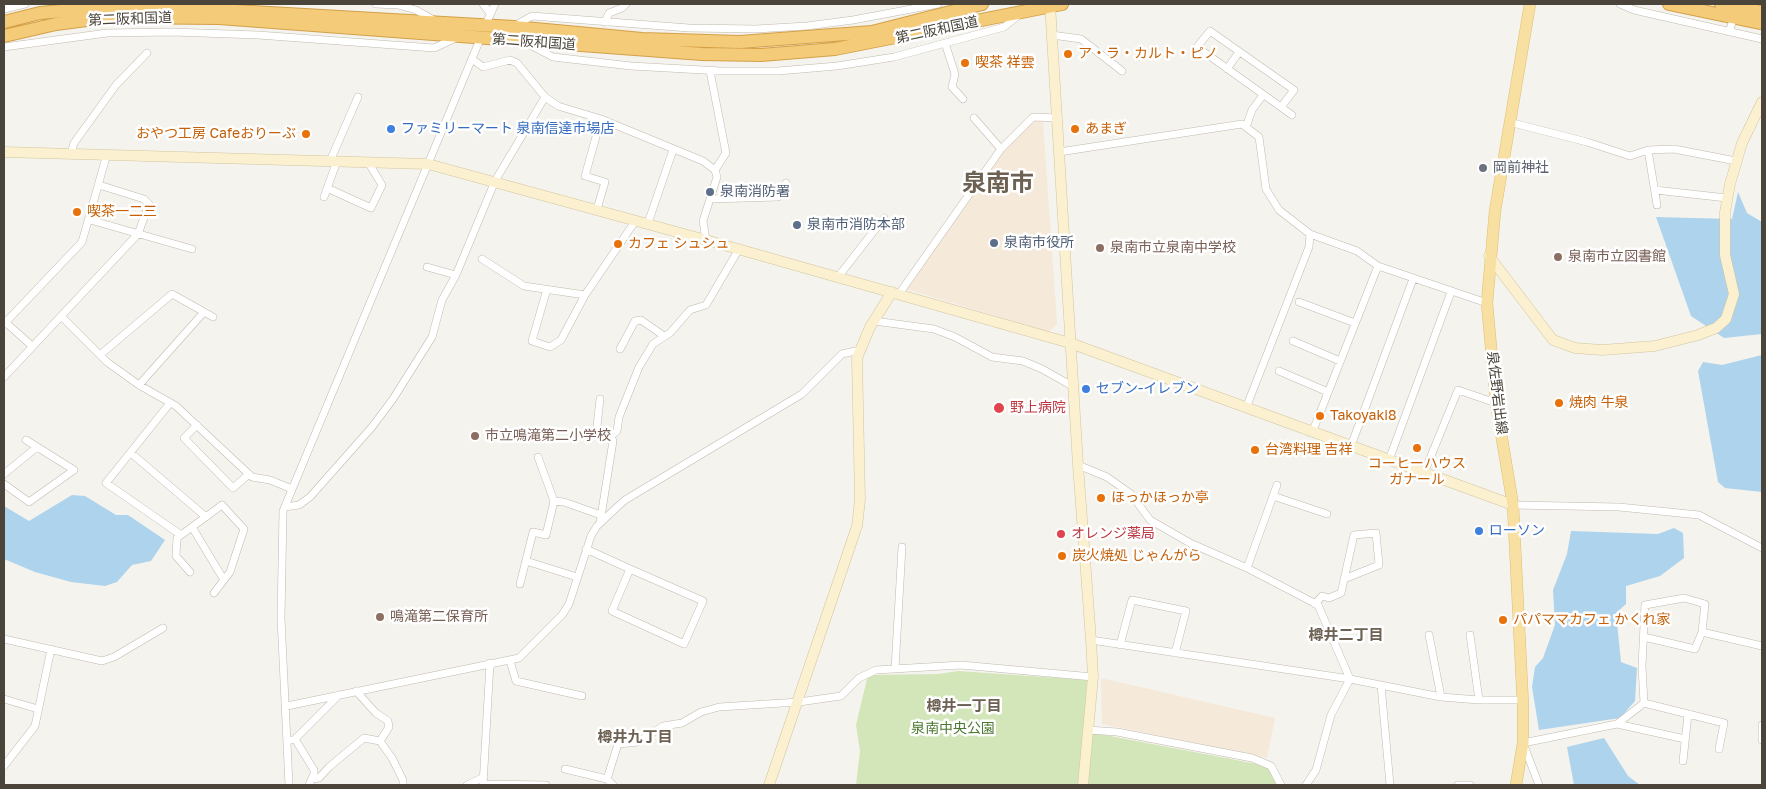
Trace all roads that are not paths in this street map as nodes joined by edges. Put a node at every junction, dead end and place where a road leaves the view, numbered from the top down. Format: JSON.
{"nodes":[{"id":1,"x":25,"y":4,"type":"edge"},
{"id":2,"x":376,"y":4,"type":"edge"},
{"id":3,"x":484,"y":4,"type":"edge"},
{"id":4,"x":495,"y":4,"type":"edge"},
{"id":5,"x":626,"y":4,"type":"edge"},
{"id":6,"x":938,"y":4,"type":"edge"},
{"id":7,"x":982,"y":4,"type":"edge"},
{"id":8,"x":1530,"y":4,"type":"edge"},
{"id":9,"x":1620,"y":4,"type":"edge"},
{"id":10,"x":1669,"y":4,"type":"edge"},
{"id":11,"x":1721,"y":4,"type":"edge"},
{"id":12,"x":1054,"y":5,"type":"edge"},
{"id":13,"x":4,"y":8,"type":"edge"},
{"id":14,"x":1021,"y":13,"type":"junction"},
{"id":15,"x":488,"y":19,"type":"junction"},
{"id":16,"x":436,"y":21,"type":"junction"},
{"id":17,"x":4,"y":22,"type":"edge"},
{"id":18,"x":605,"y":22,"type":"junction"},
{"id":19,"x":1732,"y":24,"type":"dead end"},
{"id":20,"x":514,"y":27,"type":"junction"},
{"id":21,"x":1729,"y":32,"type":"junction"},
{"id":22,"x":1052,"y":35,"type":"junction"},
{"id":23,"x":4,"y":36,"type":"edge"},
{"id":24,"x":459,"y":37,"type":"junction"},
{"id":25,"x":481,"y":38,"type":"junction"},
{"id":26,"x":1762,"y":39,"type":"edge"},
{"id":27,"x":525,"y":42,"type":"junction"},
{"id":28,"x":945,"y":43,"type":"junction"},
{"id":29,"x":4,"y":47,"type":"edge"},
{"id":30,"x":1239,"y":52,"type":"junction"},
{"id":31,"x":147,"y":53,"type":"dead end"},
{"id":32,"x":472,"y":58,"type":"junction"},
{"id":33,"x":1227,"y":69,"type":"junction"},
{"id":34,"x":710,"y":71,"type":"junction"},
{"id":35,"x":1122,"y":71,"type":"dead end"},
{"id":36,"x":1263,"y":94,"type":"junction"},
{"id":37,"x":358,"y":97,"type":"dead end"},
{"id":38,"x":545,"y":97,"type":"junction"},
{"id":39,"x":963,"y":98,"type":"dead end"},
{"id":40,"x":1762,"y":102,"type":"edge"},
{"id":41,"x":1281,"y":107,"type":"junction"},
{"id":42,"x":1292,"y":115,"type":"dead end"},
{"id":43,"x":974,"y":118,"type":"dead end"},
{"id":44,"x":1057,"y":118,"type":"junction"},
{"id":45,"x":601,"y":119,"type":"junction"},
{"id":46,"x":1509,"y":122,"type":"junction"},
{"id":47,"x":1246,"y":127,"type":"junction"},
{"id":48,"x":1001,"y":149,"type":"junction"},
{"id":49,"x":673,"y":150,"type":"junction"},
{"id":50,"x":1648,"y":150,"type":"junction"},
{"id":51,"x":4,"y":152,"type":"edge"},
{"id":52,"x":1059,"y":152,"type":"junction"},
{"id":53,"x":71,"y":154,"type":"junction"},
{"id":54,"x":107,"y":154,"type":"junction"},
{"id":55,"x":334,"y":161,"type":"junction"},
{"id":56,"x":1736,"y":161,"type":"junction"},
{"id":57,"x":368,"y":162,"type":"junction"},
{"id":58,"x":428,"y":164,"type":"junction"},
{"id":59,"x":715,"y":170,"type":"junction"},
{"id":60,"x":495,"y":181,"type":"junction"},
{"id":61,"x":786,"y":183,"type":"dead end"},
{"id":62,"x":99,"y":184,"type":"junction"},
{"id":63,"x":327,"y":188,"type":"junction"},
{"id":64,"x":1654,"y":190,"type":"junction"},
{"id":65,"x":324,"y":197,"type":"dead end"},
{"id":66,"x":1727,"y":198,"type":"junction"},
{"id":67,"x":710,"y":199,"type":"junction"},
{"id":68,"x":1657,"y":205,"type":"dead end"},
{"id":69,"x":597,"y":209,"type":"junction"},
{"id":70,"x":884,"y":218,"type":"dead end"},
{"id":71,"x":90,"y":220,"type":"junction"},
{"id":72,"x":636,"y":220,"type":"junction"},
{"id":73,"x":648,"y":223,"type":"junction"},
{"id":74,"x":138,"y":234,"type":"junction"},
{"id":75,"x":1310,"y":234,"type":"junction"},
{"id":76,"x":706,"y":240,"type":"junction"},
{"id":77,"x":192,"y":249,"type":"dead end"},
{"id":78,"x":739,"y":249,"type":"junction"},
{"id":79,"x":1489,"y":256,"type":"junction"},
{"id":80,"x":482,"y":259,"type":"dead end"},
{"id":81,"x":1378,"y":266,"type":"junction"},
{"id":82,"x":427,"y":267,"type":"dead end"},
{"id":83,"x":456,"y":275,"type":"junction"},
{"id":84,"x":838,"y":277,"type":"junction"},
{"id":85,"x":1412,"y":279,"type":"junction"},
{"id":86,"x":547,"y":289,"type":"junction"},
{"id":87,"x":1451,"y":292,"type":"junction"},
{"id":88,"x":895,"y":293,"type":"junction"},
{"id":89,"x":585,"y":295,"type":"junction"},
{"id":90,"x":1299,"y":302,"type":"dead end"},
{"id":91,"x":1486,"y":303,"type":"junction"},
{"id":92,"x":204,"y":312,"type":"junction"},
{"id":93,"x":61,"y":316,"type":"junction"},
{"id":94,"x":213,"y":317,"type":"dead end"},
{"id":95,"x":874,"y":320,"type":"junction"},
{"id":96,"x":4,"y":322,"type":"edge"},
{"id":97,"x":1356,"y":323,"type":"junction"},
{"id":98,"x":664,"y":336,"type":"junction"},
{"id":99,"x":1293,"y":341,"type":"dead end"},
{"id":100,"x":1070,"y":343,"type":"junction"},
{"id":101,"x":32,"y":346,"type":"junction"},
{"id":102,"x":620,"y":349,"type":"dead end"},
{"id":103,"x":860,"y":350,"type":"junction"},
{"id":104,"x":100,"y":356,"type":"junction"},
{"id":105,"x":1340,"y":361,"type":"junction"},
{"id":106,"x":1279,"y":372,"type":"dead end"},
{"id":107,"x":4,"y":377,"type":"edge"},
{"id":108,"x":139,"y":386,"type":"junction"},
{"id":109,"x":1074,"y":387,"type":"junction"},
{"id":110,"x":1328,"y":392,"type":"junction"},
{"id":111,"x":600,"y":399,"type":"dead end"},
{"id":112,"x":170,"y":403,"type":"junction"},
{"id":113,"x":1496,"y":403,"type":"junction"},
{"id":114,"x":1246,"y":408,"type":"junction"},
{"id":115,"x":197,"y":425,"type":"junction"},
{"id":116,"x":1312,"y":433,"type":"junction"},
{"id":117,"x":611,"y":436,"type":"junction"},
{"id":118,"x":26,"y":440,"type":"dead end"},
{"id":119,"x":1351,"y":446,"type":"junction"},
{"id":120,"x":37,"y":447,"type":"junction"},
{"id":121,"x":131,"y":453,"type":"junction"},
{"id":122,"x":538,"y":458,"type":"dead end"},
{"id":123,"x":1389,"y":460,"type":"junction"},
{"id":124,"x":1078,"y":465,"type":"junction"},
{"id":125,"x":1424,"y":473,"type":"junction"},
{"id":126,"x":4,"y":474,"type":"edge"},
{"id":127,"x":249,"y":474,"type":"junction"},
{"id":128,"x":4,"y":484,"type":"edge"},
{"id":129,"x":1278,"y":485,"type":"dead end"},
{"id":130,"x":292,"y":488,"type":"junction"},
{"id":131,"x":1273,"y":496,"type":"junction"},
{"id":132,"x":554,"y":501,"type":"junction"},
{"id":133,"x":1513,"y":505,"type":"junction"},
{"id":134,"x":285,"y":507,"type":"junction"},
{"id":135,"x":1327,"y":514,"type":"dead end"},
{"id":136,"x":601,"y":515,"type":"junction"},
{"id":137,"x":206,"y":517,"type":"junction"},
{"id":138,"x":600,"y":524,"type":"junction"},
{"id":139,"x":192,"y":527,"type":"junction"},
{"id":140,"x":181,"y":535,"type":"junction"},
{"id":141,"x":902,"y":547,"type":"dead end"},
{"id":142,"x":1762,"y":548,"type":"edge"},
{"id":143,"x":586,"y":549,"type":"junction"},
{"id":144,"x":526,"y":561,"type":"junction"},
{"id":145,"x":1247,"y":568,"type":"junction"},
{"id":146,"x":630,"y":569,"type":"junction"},
{"id":147,"x":190,"y":572,"type":"dead end"},
{"id":148,"x":578,"y":577,"type":"junction"},
{"id":149,"x":1344,"y":579,"type":"junction"},
{"id":150,"x":224,"y":580,"type":"junction"},
{"id":151,"x":520,"y":584,"type":"dead end"},
{"id":152,"x":214,"y":593,"type":"dead end"},
{"id":153,"x":1316,"y":604,"type":"junction"},
{"id":154,"x":163,"y":628,"type":"dead end"},
{"id":155,"x":1702,"y":632,"type":"junction"},
{"id":156,"x":1429,"y":635,"type":"dead end"},
{"id":157,"x":1470,"y":635,"type":"dead end"},
{"id":158,"x":1644,"y":637,"type":"junction"},
{"id":159,"x":4,"y":639,"type":"edge"},
{"id":160,"x":1091,"y":640,"type":"junction"},
{"id":161,"x":1120,"y":645,"type":"junction"},
{"id":162,"x":1762,"y":646,"type":"edge"},
{"id":163,"x":51,"y":649,"type":"junction"},
{"id":164,"x":1176,"y":653,"type":"junction"},
{"id":165,"x":510,"y":661,"type":"junction"},
{"id":166,"x":490,"y":663,"type":"junction"},
{"id":167,"x":895,"y":669,"type":"junction"},
{"id":168,"x":1092,"y":677,"type":"junction"},
{"id":169,"x":1350,"y":679,"type":"junction"},
{"id":170,"x":1381,"y":685,"type":"junction"},
{"id":171,"x":356,"y":692,"type":"junction"},
{"id":172,"x":339,"y":695,"type":"junction"},
{"id":173,"x":582,"y":696,"type":"dead end"},
{"id":174,"x":1442,"y":697,"type":"junction"},
{"id":175,"x":4,"y":699,"type":"edge"},
{"id":176,"x":1479,"y":700,"type":"junction"},
{"id":177,"x":1523,"y":700,"type":"junction"},
{"id":178,"x":799,"y":702,"type":"junction"},
{"id":179,"x":1644,"y":703,"type":"junction"},
{"id":180,"x":287,"y":706,"type":"junction"},
{"id":181,"x":38,"y":709,"type":"junction"},
{"id":182,"x":1688,"y":714,"type":"junction"},
{"id":183,"x":1617,"y":724,"type":"junction"},
{"id":184,"x":1762,"y":725,"type":"edge"},
{"id":185,"x":1088,"y":730,"type":"junction"},
{"id":186,"x":1685,"y":739,"type":"junction"},
{"id":187,"x":292,"y":740,"type":"junction"},
{"id":188,"x":1762,"y":740,"type":"edge"},
{"id":189,"x":380,"y":741,"type":"junction"},
{"id":190,"x":1523,"y":742,"type":"junction"},
{"id":191,"x":1719,"y":749,"type":"dead end"},
{"id":192,"x":1683,"y":760,"type":"dead end"},
{"id":193,"x":4,"y":766,"type":"edge"},
{"id":194,"x":565,"y":769,"type":"dead end"},
{"id":195,"x":608,"y":779,"type":"junction"},
{"id":196,"x":311,"y":782,"type":"edge"},
{"id":197,"x":483,"y":782,"type":"edge"},
{"id":198,"x":289,"y":785,"type":"edge"},
{"id":199,"x":403,"y":785,"type":"edge"},
{"id":200,"x":467,"y":785,"type":"edge"},
{"id":201,"x":546,"y":785,"type":"edge"},
{"id":202,"x":613,"y":785,"type":"edge"},
{"id":203,"x":769,"y":785,"type":"edge"},
{"id":204,"x":1083,"y":785,"type":"edge"},
{"id":205,"x":1281,"y":785,"type":"edge"},
{"id":206,"x":1306,"y":785,"type":"edge"},
{"id":207,"x":1390,"y":785,"type":"edge"},
{"id":208,"x":1458,"y":785,"type":"edge"},
{"id":209,"x":1470,"y":785,"type":"edge"},
{"id":210,"x":1516,"y":785,"type":"edge"},
{"id":211,"x":1539,"y":785,"type":"edge"}],
"edges":[{"from":1,"to":13,"type":"street"},
{"from":2,"to":16,"type":"street"},
{"from":3,"to":15,"type":"street"},
{"from":4,"to":15,"type":"street"},
{"from":5,"to":18,"type":"street"},
{"from":6,"to":18,"type":"street"},
{"from":7,"to":20,"type":"highway","name":"第二阪和国道"},
{"from":8,"to":46,"type":"main road","name":"泉佐野岩出線"},
{"from":9,"to":21,"type":"street"},
{"from":10,"to":11,"type":"highway"},
{"from":12,"to":14,"type":"highway","name":"第二阪和国道"},
{"from":12,"to":22,"type":"street"},
{"from":14,"to":27,"type":"highway","name":"第二阪和国道"},
{"from":14,"to":28,"type":"street"},
{"from":15,"to":16,"type":"highway","name":"第二阪和国道"},
{"from":15,"to":20,"type":"highway","name":"第二阪和国道"},
{"from":15,"to":25,"type":"street"},
{"from":16,"to":17,"type":"highway","name":"第二阪和国道"},
{"from":18,"to":20,"type":"street"},
{"from":19,"to":21,"type":"street"},
{"from":21,"to":26,"type":"street"},
{"from":22,"to":35,"type":"street"},
{"from":22,"to":44,"type":"street"},
{"from":23,"to":24,"type":"highway","name":"第二阪和国道"},
{"from":24,"to":25,"type":"highway","name":"第二阪和国道"},
{"from":24,"to":29,"type":"street"},
{"from":25,"to":27,"type":"highway","name":"第二阪和国道"},
{"from":25,"to":32,"type":"street"},
{"from":27,"to":34,"type":"street"},
{"from":28,"to":34,"type":"street"},
{"from":28,"to":39,"type":"street"},
{"from":30,"to":33,"type":"street"},
{"from":30,"to":33,"type":"street"},
{"from":30,"to":41,"type":"street"},
{"from":31,"to":53,"type":"street"},
{"from":32,"to":38,"type":"street"},
{"from":32,"to":58,"type":"street"},
{"from":33,"to":36,"type":"street"},
{"from":34,"to":59,"type":"street"},
{"from":36,"to":41,"type":"street"},
{"from":36,"to":47,"type":"street"},
{"from":37,"to":55,"type":"street"},
{"from":38,"to":45,"type":"street"},
{"from":38,"to":60,"type":"street"},
{"from":40,"to":56,"type":"street"},
{"from":41,"to":42,"type":"street"},
{"from":43,"to":48,"type":"street"},
{"from":44,"to":48,"type":"street"},
{"from":44,"to":52,"type":"street"},
{"from":45,"to":49,"type":"street"},
{"from":45,"to":69,"type":"street"},
{"from":46,"to":50,"type":"street"},
{"from":46,"to":79,"type":"main road","name":"泉佐野岩出線"},
{"from":47,"to":52,"type":"street"},
{"from":47,"to":75,"type":"street"},
{"from":48,"to":88,"type":"street"},
{"from":49,"to":59,"type":"street"},
{"from":49,"to":73,"type":"street"},
{"from":50,"to":56,"type":"street"},
{"from":50,"to":64,"type":"street"},
{"from":51,"to":53,"type":"street"},
{"from":52,"to":100,"type":"street"},
{"from":53,"to":54,"type":"street"},
{"from":54,"to":55,"type":"street"},
{"from":54,"to":62,"type":"street"},
{"from":55,"to":57,"type":"street"},
{"from":55,"to":63,"type":"street"},
{"from":56,"to":66,"type":"street"},
{"from":57,"to":58,"type":"street"},
{"from":57,"to":63,"type":"street"},
{"from":58,"to":60,"type":"street"},
{"from":58,"to":130,"type":"street"},
{"from":59,"to":67,"type":"street"},
{"from":60,"to":69,"type":"street"},
{"from":60,"to":83,"type":"street"},
{"from":61,"to":67,"type":"street"},
{"from":62,"to":71,"type":"street"},
{"from":62,"to":74,"type":"street"},
{"from":63,"to":65,"type":"street"},
{"from":64,"to":66,"type":"street"},
{"from":64,"to":68,"type":"street"},
{"from":66,"to":79,"type":"street"},
{"from":67,"to":76,"type":"street"},
{"from":69,"to":72,"type":"street"},
{"from":70,"to":84,"type":"street"},
{"from":71,"to":74,"type":"street"},
{"from":71,"to":96,"type":"street"},
{"from":72,"to":73,"type":"street"},
{"from":72,"to":89,"type":"street"},
{"from":73,"to":76,"type":"street"},
{"from":74,"to":77,"type":"street"},
{"from":74,"to":93,"type":"street"},
{"from":75,"to":81,"type":"street"},
{"from":75,"to":114,"type":"street"},
{"from":76,"to":78,"type":"street"},
{"from":78,"to":84,"type":"street"},
{"from":78,"to":98,"type":"street"},
{"from":79,"to":91,"type":"main road","name":"泉佐野岩出線"},
{"from":80,"to":86,"type":"street"},
{"from":81,"to":85,"type":"street"},
{"from":81,"to":97,"type":"street"},
{"from":82,"to":83,"type":"street"},
{"from":83,"to":134,"type":"street"},
{"from":84,"to":88,"type":"street"},
{"from":85,"to":87,"type":"street"},
{"from":85,"to":119,"type":"street"},
{"from":86,"to":89,"type":"street"},
{"from":86,"to":89,"type":"street"},
{"from":87,"to":91,"type":"street"},
{"from":87,"to":123,"type":"street"},
{"from":88,"to":95,"type":"street"},
{"from":88,"to":100,"type":"street"},
{"from":90,"to":97,"type":"street"},
{"from":91,"to":113,"type":"main road","name":"泉佐野岩出線"},
{"from":92,"to":94,"type":"street"},
{"from":92,"to":104,"type":"street"},
{"from":92,"to":108,"type":"street"},
{"from":93,"to":101,"type":"street"},
{"from":93,"to":104,"type":"street"},
{"from":95,"to":103,"type":"street"},
{"from":95,"to":109,"type":"street"},
{"from":96,"to":101,"type":"street"},
{"from":97,"to":105,"type":"street"},
{"from":98,"to":102,"type":"street"},
{"from":98,"to":117,"type":"street"},
{"from":99,"to":105,"type":"street"},
{"from":100,"to":109,"type":"street"},
{"from":100,"to":114,"type":"street"},
{"from":101,"to":107,"type":"street"},
{"from":103,"to":138,"type":"street"},
{"from":103,"to":178,"type":"street"},
{"from":104,"to":108,"type":"street"},
{"from":105,"to":110,"type":"street"},
{"from":106,"to":110,"type":"street"},
{"from":108,"to":112,"type":"street"},
{"from":109,"to":124,"type":"street"},
{"from":110,"to":116,"type":"street"},
{"from":111,"to":117,"type":"street"},
{"from":112,"to":115,"type":"street"},
{"from":112,"to":121,"type":"street"},
{"from":113,"to":125,"type":"street"},
{"from":113,"to":133,"type":"main road","name":"泉佐野岩出線"},
{"from":114,"to":116,"type":"street"},
{"from":115,"to":127,"type":"street"},
{"from":115,"to":127,"type":"street"},
{"from":116,"to":119,"type":"street"},
{"from":117,"to":136,"type":"street"},
{"from":118,"to":120,"type":"street"},
{"from":119,"to":123,"type":"street"},
{"from":120,"to":126,"type":"street"},
{"from":120,"to":128,"type":"street"},
{"from":121,"to":137,"type":"street"},
{"from":121,"to":140,"type":"street"},
{"from":122,"to":132,"type":"street"},
{"from":123,"to":125,"type":"street"},
{"from":124,"to":145,"type":"street"},
{"from":124,"to":160,"type":"street"},
{"from":125,"to":133,"type":"street"},
{"from":127,"to":130,"type":"street"},
{"from":129,"to":131,"type":"street"},
{"from":130,"to":134,"type":"street"},
{"from":131,"to":135,"type":"street"},
{"from":131,"to":145,"type":"street"},
{"from":132,"to":136,"type":"street"},
{"from":132,"to":144,"type":"street"},
{"from":133,"to":142,"type":"street"},
{"from":133,"to":177,"type":"main road","name":"泉佐野岩出線"},
{"from":134,"to":180,"type":"street"},
{"from":136,"to":138,"type":"street"},
{"from":137,"to":139,"type":"street"},
{"from":137,"to":150,"type":"street"},
{"from":138,"to":143,"type":"street"},
{"from":139,"to":140,"type":"street"},
{"from":139,"to":150,"type":"street"},
{"from":140,"to":147,"type":"street"},
{"from":141,"to":167,"type":"street"},
{"from":143,"to":146,"type":"street"},
{"from":143,"to":148,"type":"street"},
{"from":144,"to":148,"type":"street"},
{"from":144,"to":151,"type":"street"},
{"from":145,"to":153,"type":"street"},
{"from":146,"to":146,"type":"street"},
{"from":148,"to":165,"type":"street"},
{"from":149,"to":149,"type":"street"},
{"from":149,"to":153,"type":"street"},
{"from":150,"to":152,"type":"street"},
{"from":153,"to":169,"type":"street"},
{"from":154,"to":163,"type":"street"},
{"from":155,"to":158,"type":"street"},
{"from":155,"to":158,"type":"street"},
{"from":155,"to":162,"type":"street"},
{"from":156,"to":174,"type":"street"},
{"from":157,"to":176,"type":"street"},
{"from":158,"to":179,"type":"street"},
{"from":159,"to":163,"type":"street"},
{"from":160,"to":161,"type":"street"},
{"from":160,"to":168,"type":"street"},
{"from":161,"to":164,"type":"street"},
{"from":161,"to":164,"type":"street"},
{"from":163,"to":181,"type":"street"},
{"from":164,"to":169,"type":"street"},
{"from":165,"to":166,"type":"street"},
{"from":165,"to":173,"type":"street"},
{"from":166,"to":171,"type":"street"},
{"from":166,"to":197,"type":"street"},
{"from":167,"to":168,"type":"street"},
{"from":167,"to":178,"type":"street"},
{"from":168,"to":185,"type":"street"},
{"from":169,"to":170,"type":"street"},
{"from":169,"to":206,"type":"street"},
{"from":170,"to":174,"type":"street"},
{"from":170,"to":207,"type":"street"},
{"from":171,"to":172,"type":"street"},
{"from":171,"to":189,"type":"street"},
{"from":172,"to":180,"type":"street"},
{"from":172,"to":187,"type":"street"},
{"from":174,"to":176,"type":"street"},
{"from":175,"to":181,"type":"street"},
{"from":176,"to":177,"type":"street"},
{"from":177,"to":190,"type":"main road","name":"泉佐野岩出線"},
{"from":178,"to":195,"type":"street"},
{"from":178,"to":203,"type":"street"},
{"from":179,"to":182,"type":"street"},
{"from":179,"to":183,"type":"street"},
{"from":180,"to":187,"type":"street"},
{"from":181,"to":193,"type":"street"},
{"from":182,"to":186,"type":"street"},
{"from":182,"to":191,"type":"street"},
{"from":183,"to":186,"type":"street"},
{"from":183,"to":190,"type":"street"},
{"from":184,"to":188,"type":"street"},
{"from":185,"to":204,"type":"street"},
{"from":185,"to":205,"type":"street"},
{"from":186,"to":192,"type":"street"},
{"from":187,"to":196,"type":"street"},
{"from":187,"to":198,"type":"street"},
{"from":189,"to":196,"type":"street"},
{"from":189,"to":199,"type":"street"},
{"from":190,"to":210,"type":"main road","name":"泉佐野岩出線"},
{"from":190,"to":211,"type":"street"},
{"from":194,"to":195,"type":"street"},
{"from":195,"to":202,"type":"street"},
{"from":197,"to":200,"type":"street"},
{"from":197,"to":201,"type":"street"},
{"from":208,"to":209,"type":"street"}]}
